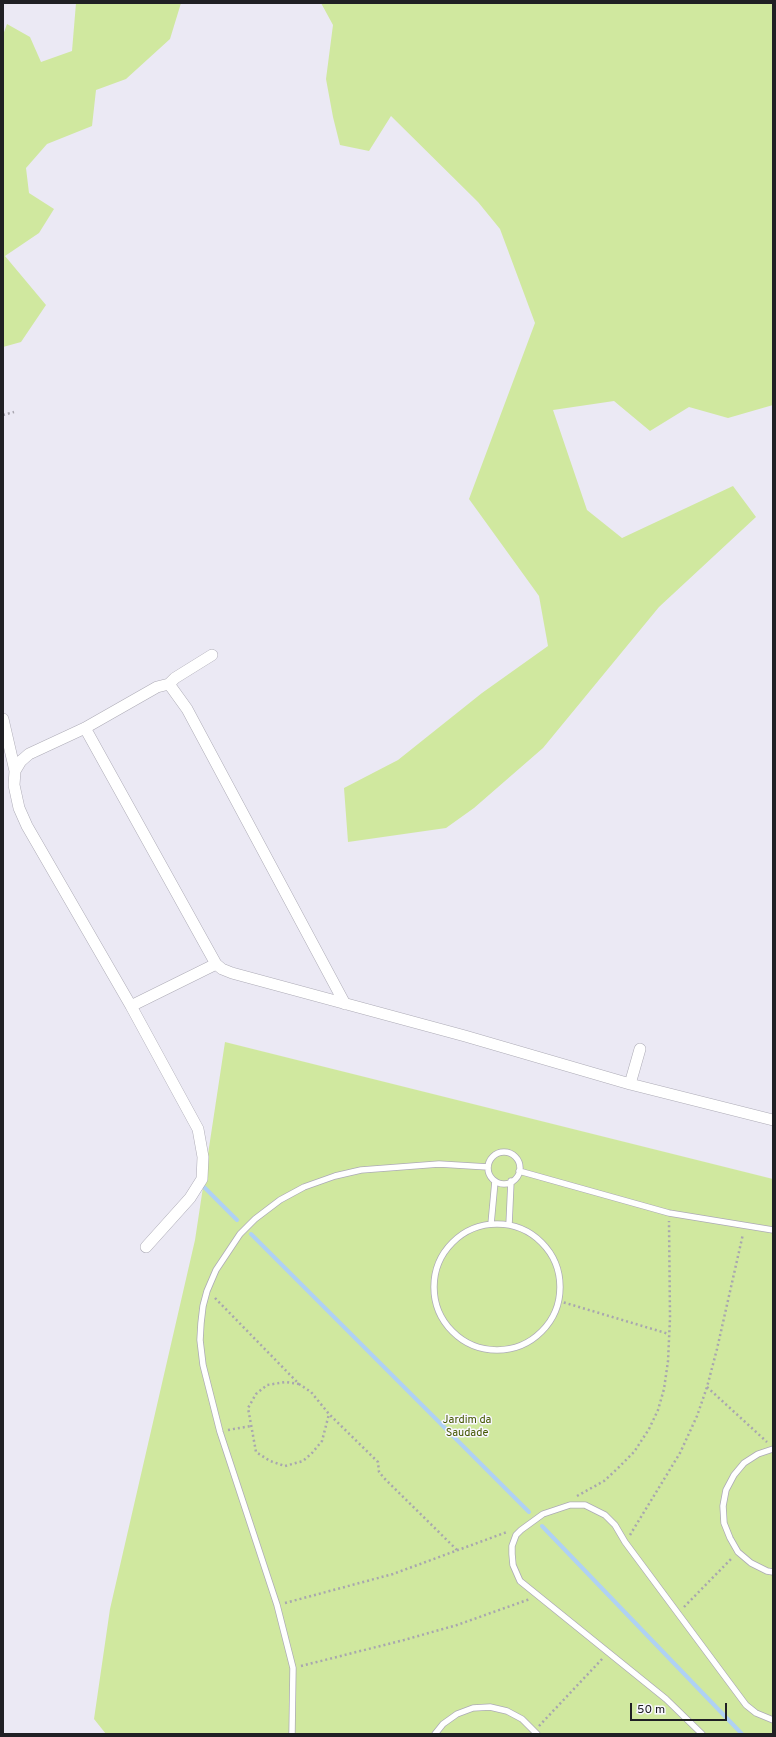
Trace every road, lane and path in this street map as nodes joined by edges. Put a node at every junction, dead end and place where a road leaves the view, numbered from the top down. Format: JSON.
{"nodes":[{"id":1,"x":14,"y":412,"type":"dead end"},
{"id":2,"x":3,"y":415,"type":"edge"},
{"id":3,"x":212,"y":655,"type":"dead end"},
{"id":4,"x":169,"y":684,"type":"junction"},
{"id":5,"x":3,"y":719,"type":"edge"},
{"id":6,"x":85,"y":728,"type":"junction"},
{"id":7,"x":15,"y":771,"type":"junction"},
{"id":8,"x":216,"y":964,"type":"junction"},
{"id":9,"x":346,"y":1004,"type":"junction"},
{"id":10,"x":131,"y":1006,"type":"junction"},
{"id":11,"x":640,"y":1049,"type":"dead end"},
{"id":12,"x":630,"y":1084,"type":"junction"},
{"id":13,"x":773,"y":1120,"type":"edge"},
{"id":14,"x":488,"y":1167,"type":"junction"},
{"id":15,"x":519,"y":1171,"type":"junction"},
{"id":16,"x":495,"y":1181,"type":"junction"},
{"id":17,"x":511,"y":1181,"type":"junction"},
{"id":18,"x":669,"y":1213,"type":"junction"},
{"id":19,"x":491,"y":1224,"type":"junction"},
{"id":20,"x":509,"y":1225,"type":"junction"},
{"id":21,"x":745,"y":1225,"type":"junction"},
{"id":22,"x":773,"y":1230,"type":"edge"},
{"id":23,"x":146,"y":1247,"type":"dead end"},
{"id":24,"x":207,"y":1291,"type":"junction"},
{"id":25,"x":559,"y":1301,"type":"junction"},
{"id":26,"x":669,"y":1334,"type":"junction"},
{"id":27,"x":300,"y":1384,"type":"junction"},
{"id":28,"x":707,"y":1387,"type":"junction"},
{"id":29,"x":329,"y":1414,"type":"junction"},
{"id":30,"x":251,"y":1426,"type":"junction"},
{"id":31,"x":220,"y":1432,"type":"junction"},
{"id":32,"x":768,"y":1443,"type":"dead end"},
{"id":33,"x":773,"y":1449,"type":"edge"},
{"id":34,"x":570,"y":1505,"type":"junction"},
{"id":35,"x":521,"y":1530,"type":"junction"},
{"id":36,"x":625,"y":1542,"type":"junction"},
{"id":37,"x":458,"y":1551,"type":"junction"},
{"id":38,"x":738,"y":1552,"type":"junction"},
{"id":39,"x":773,"y":1572,"type":"edge"},
{"id":40,"x":538,"y":1596,"type":"junction"},
{"id":41,"x":278,"y":1605,"type":"junction"},
{"id":42,"x":678,"y":1613,"type":"junction"},
{"id":43,"x":608,"y":1652,"type":"junction"},
{"id":44,"x":293,"y":1668,"type":"junction"},
{"id":45,"x":773,"y":1720,"type":"edge"},
{"id":46,"x":536,"y":1732,"type":"edge"},
{"id":47,"x":292,"y":1734,"type":"edge"},
{"id":48,"x":435,"y":1734,"type":"edge"},
{"id":49,"x":702,"y":1734,"type":"edge"}],
"edges":[{"from":1,"to":2,"type":"path"},
{"from":3,"to":4,"type":"street"},
{"from":4,"to":6,"type":"street"},
{"from":4,"to":9,"type":"street"},
{"from":5,"to":7,"type":"street"},
{"from":6,"to":7,"type":"street"},
{"from":6,"to":8,"type":"street"},
{"from":7,"to":10,"type":"street"},
{"from":8,"to":9,"type":"street"},
{"from":8,"to":10,"type":"street"},
{"from":9,"to":12,"type":"street"},
{"from":10,"to":23,"type":"street"},
{"from":11,"to":12,"type":"street"},
{"from":12,"to":13,"type":"street"},
{"from":14,"to":15,"type":"lane"},
{"from":14,"to":16,"type":"lane"},
{"from":14,"to":24,"type":"lane"},
{"from":15,"to":17,"type":"lane"},
{"from":15,"to":18,"type":"lane"},
{"from":16,"to":17,"type":"lane"},
{"from":16,"to":19,"type":"lane"},
{"from":17,"to":20,"type":"lane"},
{"from":18,"to":21,"type":"lane"},
{"from":18,"to":26,"type":"path"},
{"from":19,"to":20,"type":"lane"},
{"from":19,"to":25,"type":"lane"},
{"from":20,"to":25,"type":"lane"},
{"from":21,"to":22,"type":"lane"},
{"from":21,"to":28,"type":"path"},
{"from":24,"to":27,"type":"path"},
{"from":24,"to":31,"type":"lane"},
{"from":25,"to":26,"type":"path"},
{"from":26,"to":34,"type":"path"},
{"from":27,"to":29,"type":"path"},
{"from":27,"to":30,"type":"path"},
{"from":28,"to":32,"type":"path"},
{"from":28,"to":36,"type":"path"},
{"from":29,"to":30,"type":"path"},
{"from":29,"to":37,"type":"path"},
{"from":30,"to":31,"type":"path"},
{"from":31,"to":41,"type":"lane"},
{"from":33,"to":38,"type":"lane"},
{"from":34,"to":35,"type":"lane"},
{"from":34,"to":36,"type":"lane"},
{"from":35,"to":37,"type":"path"},
{"from":35,"to":40,"type":"lane"},
{"from":36,"to":42,"type":"lane"},
{"from":37,"to":41,"type":"path"},
{"from":38,"to":39,"type":"lane"},
{"from":38,"to":42,"type":"path"},
{"from":40,"to":43,"type":"lane"},
{"from":40,"to":44,"type":"path"},
{"from":41,"to":44,"type":"lane"},
{"from":42,"to":45,"type":"lane"},
{"from":43,"to":46,"type":"path"},
{"from":43,"to":49,"type":"lane"},
{"from":44,"to":47,"type":"lane"},
{"from":46,"to":48,"type":"lane"}]}
